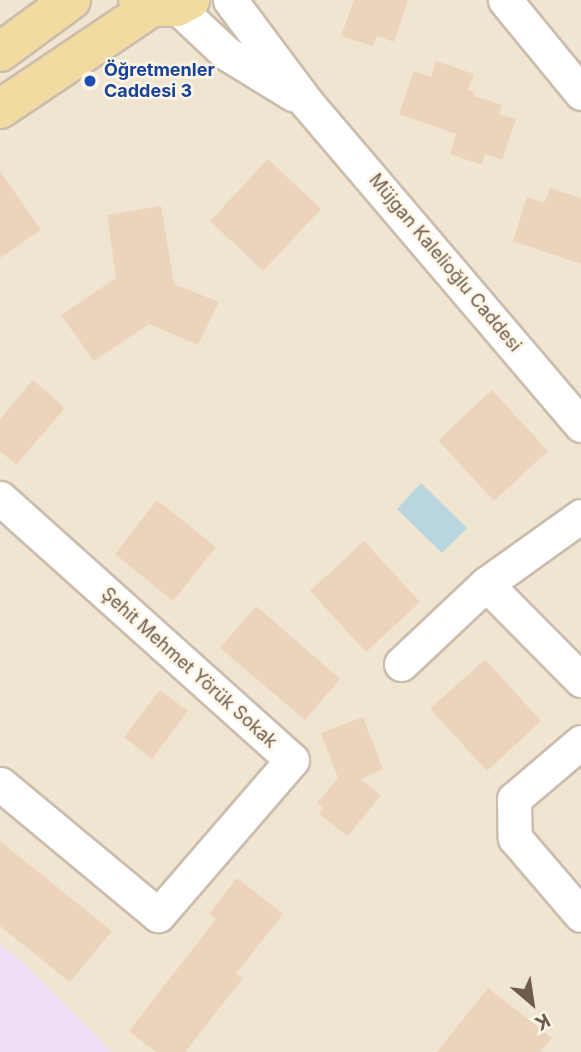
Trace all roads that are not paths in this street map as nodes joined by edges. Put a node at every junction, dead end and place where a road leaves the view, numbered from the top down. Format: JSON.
{"nodes":[{"id":1,"x":71,"y":0,"type":"edge"},
{"id":2,"x":230,"y":0,"type":"edge"},
{"id":3,"x":505,"y":0,"type":"edge"},
{"id":4,"x":164,"y":4,"type":"edge"},
{"id":5,"x":1,"y":48,"type":"edge"},
{"id":6,"x":579,"y":87,"type":"edge"},
{"id":7,"x":307,"y":103,"type":"junction"},
{"id":8,"x":0,"y":109,"type":"edge"},
{"id":9,"x":581,"y":425,"type":"edge"},
{"id":10,"x":0,"y":498,"type":"edge"},
{"id":11,"x":581,"y":516,"type":"edge"},
{"id":12,"x":486,"y":584,"type":"junction"},
{"id":13,"x":401,"y":664,"type":"dead end"},
{"id":14,"x":581,"y":680,"type":"edge"},
{"id":15,"x":581,"y":742,"type":"edge"},
{"id":16,"x":0,"y":784,"type":"edge"},
{"id":17,"x":581,"y":915,"type":"edge"}],
"edges":[{"from":1,"to":5,"type":"main road"},
{"from":2,"to":7,"type":"street","name":"Müjgan Kalelioğlu Caddesi"},
{"from":3,"to":6,"type":"street"},
{"from":4,"to":7,"type":"street","name":"Müjgan Kalelioğlu Caddesi"},
{"from":4,"to":8,"type":"main road"},
{"from":7,"to":9,"type":"street","name":"Müjgan Kalelioğlu Caddesi"},
{"from":10,"to":16,"type":"street","name":"Şehit Mehmet Yörük Sokak"},
{"from":11,"to":12,"type":"street"},
{"from":12,"to":13,"type":"street"},
{"from":12,"to":14,"type":"street"},
{"from":15,"to":17,"type":"street"}]}
